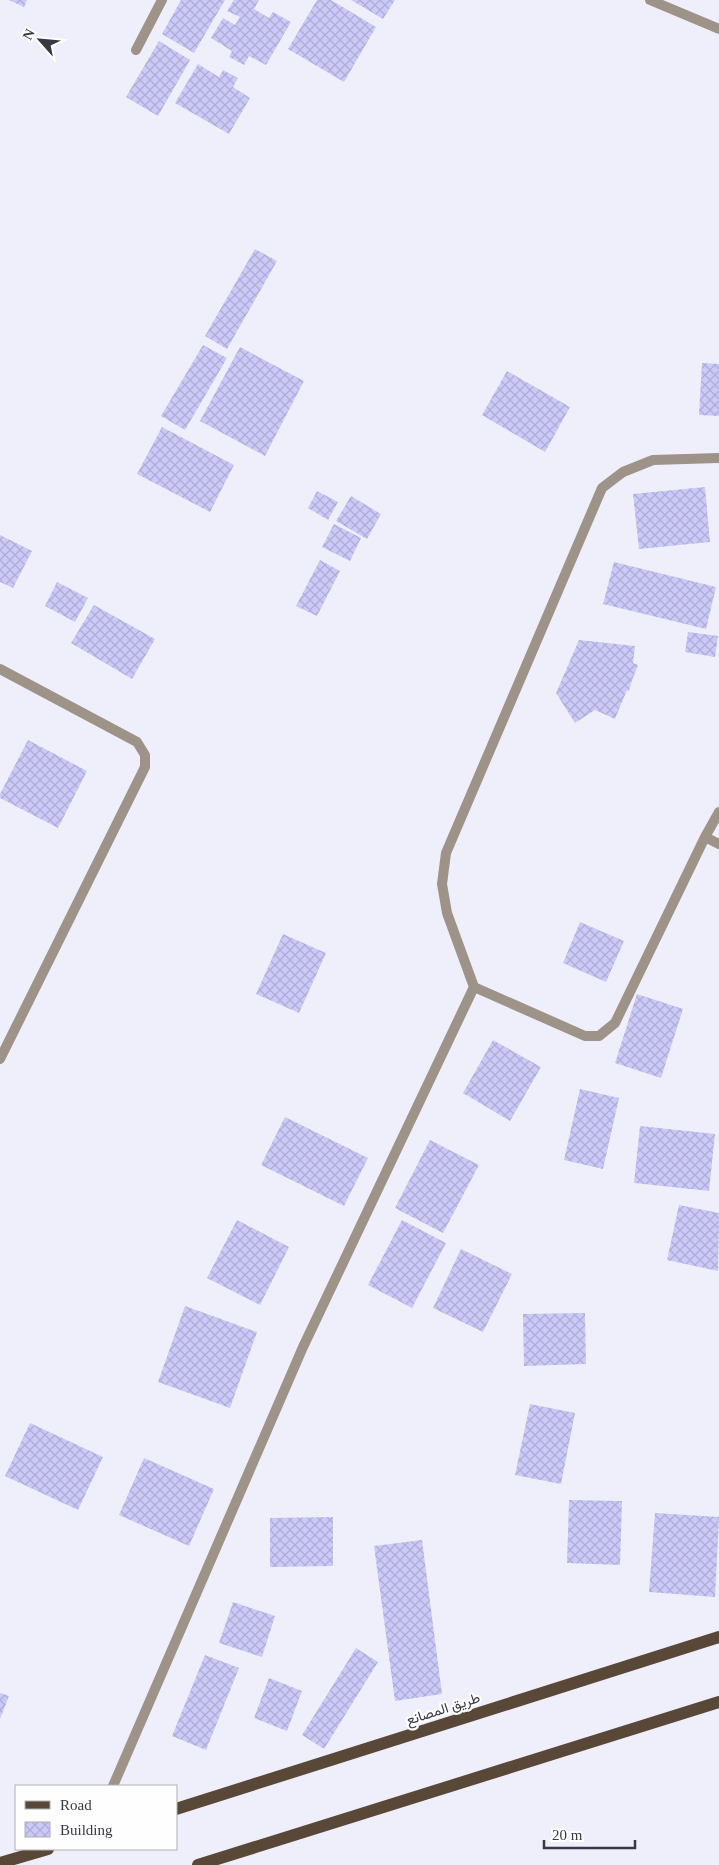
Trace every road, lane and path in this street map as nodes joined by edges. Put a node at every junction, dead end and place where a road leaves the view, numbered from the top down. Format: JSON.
{"nodes":[{"id":1,"x":162,"y":0,"type":"edge"},
{"id":2,"x":650,"y":0,"type":"edge"},
{"id":3,"x":719,"y":29,"type":"edge"},
{"id":4,"x":136,"y":50,"type":"dead end"},
{"id":5,"x":719,"y":458,"type":"edge"},
{"id":6,"x":0,"y":669,"type":"edge"},
{"id":7,"x":719,"y":812,"type":"edge"},
{"id":8,"x":705,"y":837,"type":"junction"},
{"id":9,"x":719,"y":844,"type":"edge"},
{"id":10,"x":474,"y":988,"type":"junction"},
{"id":11,"x":0,"y":1058,"type":"edge"},
{"id":12,"x":719,"y":1637,"type":"edge"},
{"id":13,"x":719,"y":1702,"type":"edge"},
{"id":14,"x":113,"y":1785,"type":"edge"},
{"id":15,"x":178,"y":1808,"type":"edge"},
{"id":16,"x":45,"y":1850,"type":"edge"},
{"id":17,"x":0,"y":1863,"type":"edge"},
{"id":18,"x":198,"y":1865,"type":"edge"}],
"edges":[{"from":1,"to":4,"type":"street"},
{"from":2,"to":3,"type":"street"},
{"from":5,"to":10,"type":"street"},
{"from":6,"to":11,"type":"street"},
{"from":7,"to":8,"type":"street"},
{"from":8,"to":9,"type":"street"},
{"from":8,"to":10,"type":"street"},
{"from":10,"to":14,"type":"street"},
{"from":12,"to":15,"type":"main road","name":"طريق المصانع"},
{"from":13,"to":18,"type":"main road"},
{"from":16,"to":17,"type":"main road"}]}
